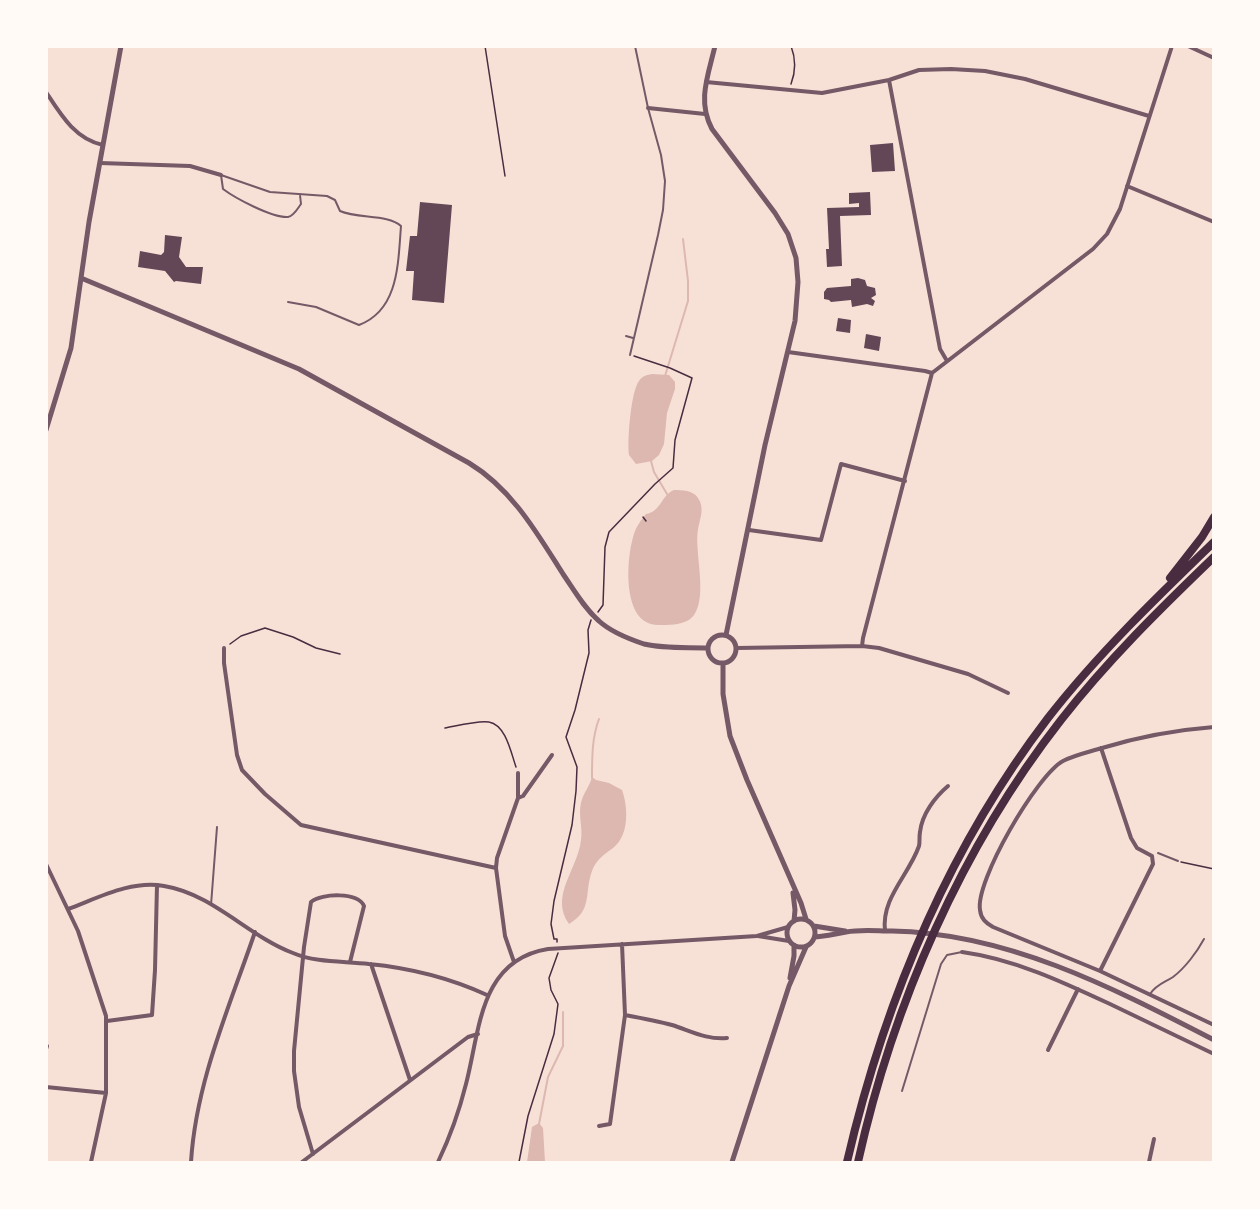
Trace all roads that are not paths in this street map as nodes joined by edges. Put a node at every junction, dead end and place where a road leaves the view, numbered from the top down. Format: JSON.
{"nodes":[{"id":1,"x":121,"y":46,"type":"edge"},
{"id":2,"x":635,"y":46,"type":"edge"},
{"id":3,"x":715,"y":46,"type":"edge"},
{"id":4,"x":1172,"y":46,"type":"edge"},
{"id":5,"x":1188,"y":46,"type":"edge"},
{"id":6,"x":1214,"y":58,"type":"edge"},
{"id":7,"x":889,"y":80,"type":"junction"},
{"id":8,"x":706,"y":82,"type":"junction"},
{"id":9,"x":46,"y":92,"type":"edge"},
{"id":10,"x":648,"y":108,"type":"junction"},
{"id":11,"x":705,"y":114,"type":"junction"},
{"id":12,"x":1149,"y":116,"type":"junction"},
{"id":13,"x":103,"y":145,"type":"junction"},
{"id":14,"x":100,"y":163,"type":"junction"},
{"id":15,"x":221,"y":175,"type":"junction"},
{"id":16,"x":1127,"y":186,"type":"junction"},
{"id":17,"x":300,"y":195,"type":"junction"},
{"id":18,"x":1214,"y":222,"type":"edge"},
{"id":19,"x":81,"y":278,"type":"junction"},
{"id":20,"x":288,"y":302,"type":"dead end"},
{"id":21,"x":626,"y":336,"type":"dead end"},
{"id":22,"x":633,"y":338,"type":"junction"},
{"id":23,"x":788,"y":352,"type":"junction"},
{"id":24,"x":630,"y":355,"type":"road end"},
{"id":25,"x":947,"y":361,"type":"junction"},
{"id":26,"x":932,"y":373,"type":"junction"},
{"id":27,"x":46,"y":430,"type":"edge"},
{"id":28,"x":904,"y":481,"type":"junction"},
{"id":29,"x":1214,"y":517,"type":"edge"},
{"id":30,"x":749,"y":530,"type":"junction"},
{"id":31,"x":1214,"y":542,"type":"edge"},
{"id":32,"x":1214,"y":557,"type":"edge"},
{"id":33,"x":1214,"y":564,"type":"edge"},
{"id":34,"x":1188,"y":582,"type":"junction"},
{"id":35,"x":1147,"y":607,"type":"junction"},
{"id":36,"x":726,"y":635,"type":"junction"},
{"id":37,"x":862,"y":646,"type":"junction"},
{"id":38,"x":224,"y":648,"type":"road end"},
{"id":39,"x":708,"y":648,"type":"junction"},
{"id":40,"x":737,"y":648,"type":"junction"},
{"id":41,"x":723,"y":663,"type":"junction"},
{"id":42,"x":1008,"y":693,"type":"dead end"},
{"id":43,"x":1214,"y":727,"type":"edge"},
{"id":44,"x":1101,"y":748,"type":"junction"},
{"id":45,"x":552,"y":755,"type":"dead end"},
{"id":46,"x":518,"y":773,"type":"road end"},
{"id":47,"x":948,"y":786,"type":"dead end"},
{"id":48,"x":518,"y":798,"type":"junction"},
{"id":49,"x":217,"y":827,"type":"dead end"},
{"id":50,"x":1158,"y":853,"type":"dead end"},
{"id":51,"x":1178,"y":861,"type":"road end"},
{"id":52,"x":46,"y":864,"type":"edge"},
{"id":53,"x":496,"y":868,"type":"junction"},
{"id":54,"x":157,"y":885,"type":"junction"},
{"id":55,"x":793,"y":888,"type":"junction"},
{"id":56,"x":211,"y":905,"type":"junction"},
{"id":57,"x":68,"y":909,"type":"junction"},
{"id":58,"x":806,"y":919,"type":"junction"},
{"id":59,"x":794,"y":921,"type":"junction"},
{"id":60,"x":814,"y":926,"type":"junction"},
{"id":61,"x":788,"y":927,"type":"junction"},
{"id":62,"x":847,"y":931,"type":"junction"},
{"id":63,"x":885,"y":931,"type":"junction"},
{"id":64,"x":255,"y":932,"type":"junction"},
{"id":65,"x":757,"y":936,"type":"junction"},
{"id":66,"x":815,"y":937,"type":"junction"},
{"id":67,"x":1204,"y":939,"type":"dead end"},
{"id":68,"x":791,"y":943,"type":"junction"},
{"id":69,"x":622,"y":944,"type":"junction"},
{"id":70,"x":806,"y":947,"type":"junction"},
{"id":71,"x":962,"y":952,"type":"joint"},
{"id":72,"x":303,"y":957,"type":"junction"},
{"id":73,"x":350,"y":962,"type":"junction"},
{"id":74,"x":514,"y":962,"type":"junction"},
{"id":75,"x":371,"y":964,"type":"junction"},
{"id":76,"x":1100,"y":971,"type":"junction"},
{"id":77,"x":789,"y":986,"type":"junction"},
{"id":78,"x":1078,"y":989,"type":"junction"},
{"id":79,"x":1149,"y":994,"type":"junction"},
{"id":80,"x":487,"y":996,"type":"junction"},
{"id":81,"x":625,"y":1015,"type":"junction"},
{"id":82,"x":107,"y":1021,"type":"junction"},
{"id":83,"x":1214,"y":1025,"type":"edge"},
{"id":84,"x":46,"y":1026,"type":"edge"},
{"id":85,"x":478,"y":1034,"type":"junction"},
{"id":86,"x":727,"y":1038,"type":"dead end"},
{"id":87,"x":1214,"y":1040,"type":"edge"},
{"id":88,"x":47,"y":1048,"type":"edge"},
{"id":89,"x":1048,"y":1050,"type":"dead end"},
{"id":90,"x":1214,"y":1054,"type":"edge"},
{"id":91,"x":410,"y":1080,"type":"junction"},
{"id":92,"x":46,"y":1087,"type":"edge"},
{"id":93,"x":902,"y":1090,"type":"dead end"},
{"id":94,"x":106,"y":1094,"type":"junction"},
{"id":95,"x":599,"y":1126,"type":"dead end"},
{"id":96,"x":1154,"y":1139,"type":"dead end"},
{"id":97,"x":313,"y":1154,"type":"junction"},
{"id":98,"x":90,"y":1162,"type":"edge"},
{"id":99,"x":191,"y":1162,"type":"edge"},
{"id":100,"x":302,"y":1162,"type":"edge"},
{"id":101,"x":438,"y":1162,"type":"edge"},
{"id":102,"x":732,"y":1162,"type":"edge"},
{"id":103,"x":847,"y":1162,"type":"edge"},
{"id":104,"x":858,"y":1162,"type":"edge"},
{"id":105,"x":1149,"y":1162,"type":"edge"}],
"edges":[{"from":1,"to":13,"type":"street"},
{"from":2,"to":10,"type":"lane"},
{"from":3,"to":8,"type":"street"},
{"from":4,"to":12,"type":"street"},
{"from":5,"to":6,"type":"street"},
{"from":7,"to":8,"type":"street"},
{"from":7,"to":12,"type":"street"},
{"from":7,"to":25,"type":"street"},
{"from":8,"to":11,"type":"street"},
{"from":9,"to":13,"type":"street"},
{"from":10,"to":11,"type":"street"},
{"from":10,"to":22,"type":"lane"},
{"from":11,"to":23,"type":"street"},
{"from":12,"to":16,"type":"street"},
{"from":13,"to":14,"type":"street"},
{"from":14,"to":15,"type":"street"},
{"from":14,"to":19,"type":"street"},
{"from":15,"to":17,"type":"lane"},
{"from":15,"to":17,"type":"lane"},
{"from":16,"to":18,"type":"street"},
{"from":16,"to":25,"type":"street"},
{"from":17,"to":20,"type":"lane"},
{"from":19,"to":27,"type":"street"},
{"from":19,"to":39,"type":"street"},
{"from":21,"to":22,"type":"lane"},
{"from":22,"to":24,"type":"lane"},
{"from":23,"to":26,"type":"street"},
{"from":23,"to":30,"type":"street"},
{"from":25,"to":26,"type":"street"},
{"from":26,"to":28,"type":"street"},
{"from":28,"to":30,"type":"street"},
{"from":28,"to":37,"type":"street"},
{"from":29,"to":35,"type":"highway"},
{"from":30,"to":36,"type":"street"},
{"from":31,"to":35,"type":"highway"},
{"from":32,"to":34,"type":"highway"},
{"from":33,"to":34,"type":"highway"},
{"from":34,"to":104,"type":"highway"},
{"from":35,"to":103,"type":"highway"},
{"from":36,"to":39,"type":"street"},
{"from":36,"to":40,"type":"street"},
{"from":37,"to":40,"type":"street"},
{"from":37,"to":42,"type":"street"},
{"from":38,"to":53,"type":"street"},
{"from":39,"to":41,"type":"street"},
{"from":40,"to":41,"type":"street"},
{"from":41,"to":55,"type":"street"},
{"from":43,"to":44,"type":"street"},
{"from":44,"to":76,"type":"street"},
{"from":44,"to":76,"type":"street"},
{"from":45,"to":48,"type":"street"},
{"from":46,"to":48,"type":"street"},
{"from":47,"to":63,"type":"street"},
{"from":48,"to":53,"type":"street"},
{"from":49,"to":56,"type":"lane"},
{"from":50,"to":51,"type":"lane"},
{"from":52,"to":57,"type":"street"},
{"from":53,"to":74,"type":"street"},
{"from":54,"to":56,"type":"street"},
{"from":54,"to":57,"type":"street"},
{"from":54,"to":82,"type":"street"},
{"from":55,"to":58,"type":"street"},
{"from":55,"to":59,"type":"street"},
{"from":56,"to":64,"type":"street"},
{"from":57,"to":82,"type":"street"},
{"from":58,"to":59,"type":"street"},
{"from":58,"to":60,"type":"street"},
{"from":59,"to":61,"type":"street"},
{"from":60,"to":62,"type":"street"},
{"from":60,"to":66,"type":"street"},
{"from":61,"to":65,"type":"street"},
{"from":61,"to":68,"type":"street"},
{"from":62,"to":63,"type":"street"},
{"from":62,"to":66,"type":"street"},
{"from":63,"to":87,"type":"street"},
{"from":64,"to":72,"type":"street"},
{"from":64,"to":99,"type":"street"},
{"from":65,"to":68,"type":"street"},
{"from":65,"to":69,"type":"street"},
{"from":66,"to":70,"type":"street"},
{"from":67,"to":79,"type":"lane"},
{"from":68,"to":70,"type":"street"},
{"from":68,"to":77,"type":"street"},
{"from":69,"to":74,"type":"street"},
{"from":69,"to":81,"type":"street"},
{"from":70,"to":77,"type":"street"},
{"from":71,"to":78,"type":"street"},
{"from":71,"to":93,"type":"lane"},
{"from":72,"to":73,"type":"street"},
{"from":72,"to":73,"type":"street"},
{"from":72,"to":97,"type":"street"},
{"from":73,"to":75,"type":"street"},
{"from":74,"to":80,"type":"street"},
{"from":75,"to":80,"type":"street"},
{"from":75,"to":91,"type":"street"},
{"from":76,"to":79,"type":"street"},
{"from":77,"to":102,"type":"street"},
{"from":78,"to":89,"type":"street"},
{"from":78,"to":90,"type":"street"},
{"from":79,"to":83,"type":"street"},
{"from":80,"to":85,"type":"street"},
{"from":81,"to":86,"type":"street"},
{"from":81,"to":95,"type":"street"},
{"from":82,"to":94,"type":"street"},
{"from":84,"to":88,"type":"lane"},
{"from":85,"to":91,"type":"street"},
{"from":85,"to":101,"type":"street"},
{"from":91,"to":97,"type":"street"},
{"from":92,"to":94,"type":"street"},
{"from":94,"to":98,"type":"street"},
{"from":96,"to":105,"type":"street"},
{"from":97,"to":100,"type":"street"}]}
